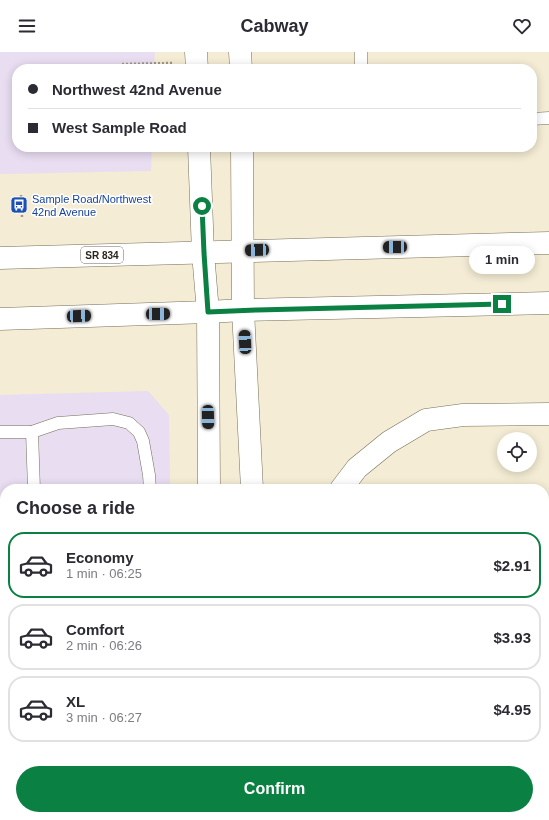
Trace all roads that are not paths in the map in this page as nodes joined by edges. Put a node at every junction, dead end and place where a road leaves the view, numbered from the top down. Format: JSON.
{"nodes":[{"id":1,"x":196,"y":52,"type":"edge"},
{"id":2,"x":240,"y":52,"type":"edge"},
{"id":3,"x":361,"y":52,"type":"edge"},
{"id":4,"x":197,"y":64,"type":"edge"},
{"id":5,"x":240,"y":64,"type":"edge"},
{"id":6,"x":361,"y":64,"type":"edge"},
{"id":7,"x":537,"y":118,"type":"edge"},
{"id":8,"x":549,"y":118,"type":"edge"},
{"id":9,"x":200,"y":152,"type":"edge"},
{"id":10,"x":242,"y":152,"type":"edge"},
{"id":11,"x":549,"y":243,"type":"edge"},
{"id":12,"x":243,"y":251,"type":"junction"},
{"id":13,"x":204,"y":253,"type":"junction"},
{"id":14,"x":0,"y":258,"type":"edge"},
{"id":15,"x":549,"y":303,"type":"edge"},
{"id":16,"x":243,"y":310,"type":"junction"},
{"id":17,"x":208,"y":312,"type":"junction"},
{"id":18,"x":0,"y":319,"type":"edge"},
{"id":19,"x":549,"y":414,"type":"edge"},
{"id":20,"x":0,"y":432,"type":"edge"},
{"id":21,"x":32,"y":432,"type":"junction"},
{"id":22,"x":34,"y":484,"type":"edge"},
{"id":23,"x":150,"y":484,"type":"edge"},
{"id":24,"x":209,"y":484,"type":"edge"},
{"id":25,"x":252,"y":484,"type":"edge"},
{"id":26,"x":345,"y":484,"type":"edge"}],
"edges":[{"from":1,"to":4,"type":"main road"},
{"from":2,"to":5,"type":"main road"},
{"from":3,"to":6,"type":"lane"},
{"from":7,"to":8,"type":"lane"},
{"from":9,"to":13,"type":"main road"},
{"from":10,"to":12,"type":"main road"},
{"from":11,"to":12,"type":"main road","number":"SR 834"},
{"from":12,"to":13,"type":"main road","number":"SR 834"},
{"from":12,"to":16,"type":"main road"},
{"from":13,"to":14,"type":"main road","number":"SR 834"},
{"from":13,"to":17,"type":"main road"},
{"from":15,"to":16,"type":"main road"},
{"from":16,"to":17,"type":"main road"},
{"from":16,"to":25,"type":"main road"},
{"from":17,"to":18,"type":"main road"},
{"from":17,"to":24,"type":"main road"},
{"from":19,"to":26,"type":"main road"},
{"from":20,"to":21,"type":"lane"},
{"from":21,"to":22,"type":"lane"},
{"from":21,"to":23,"type":"lane"}]}
